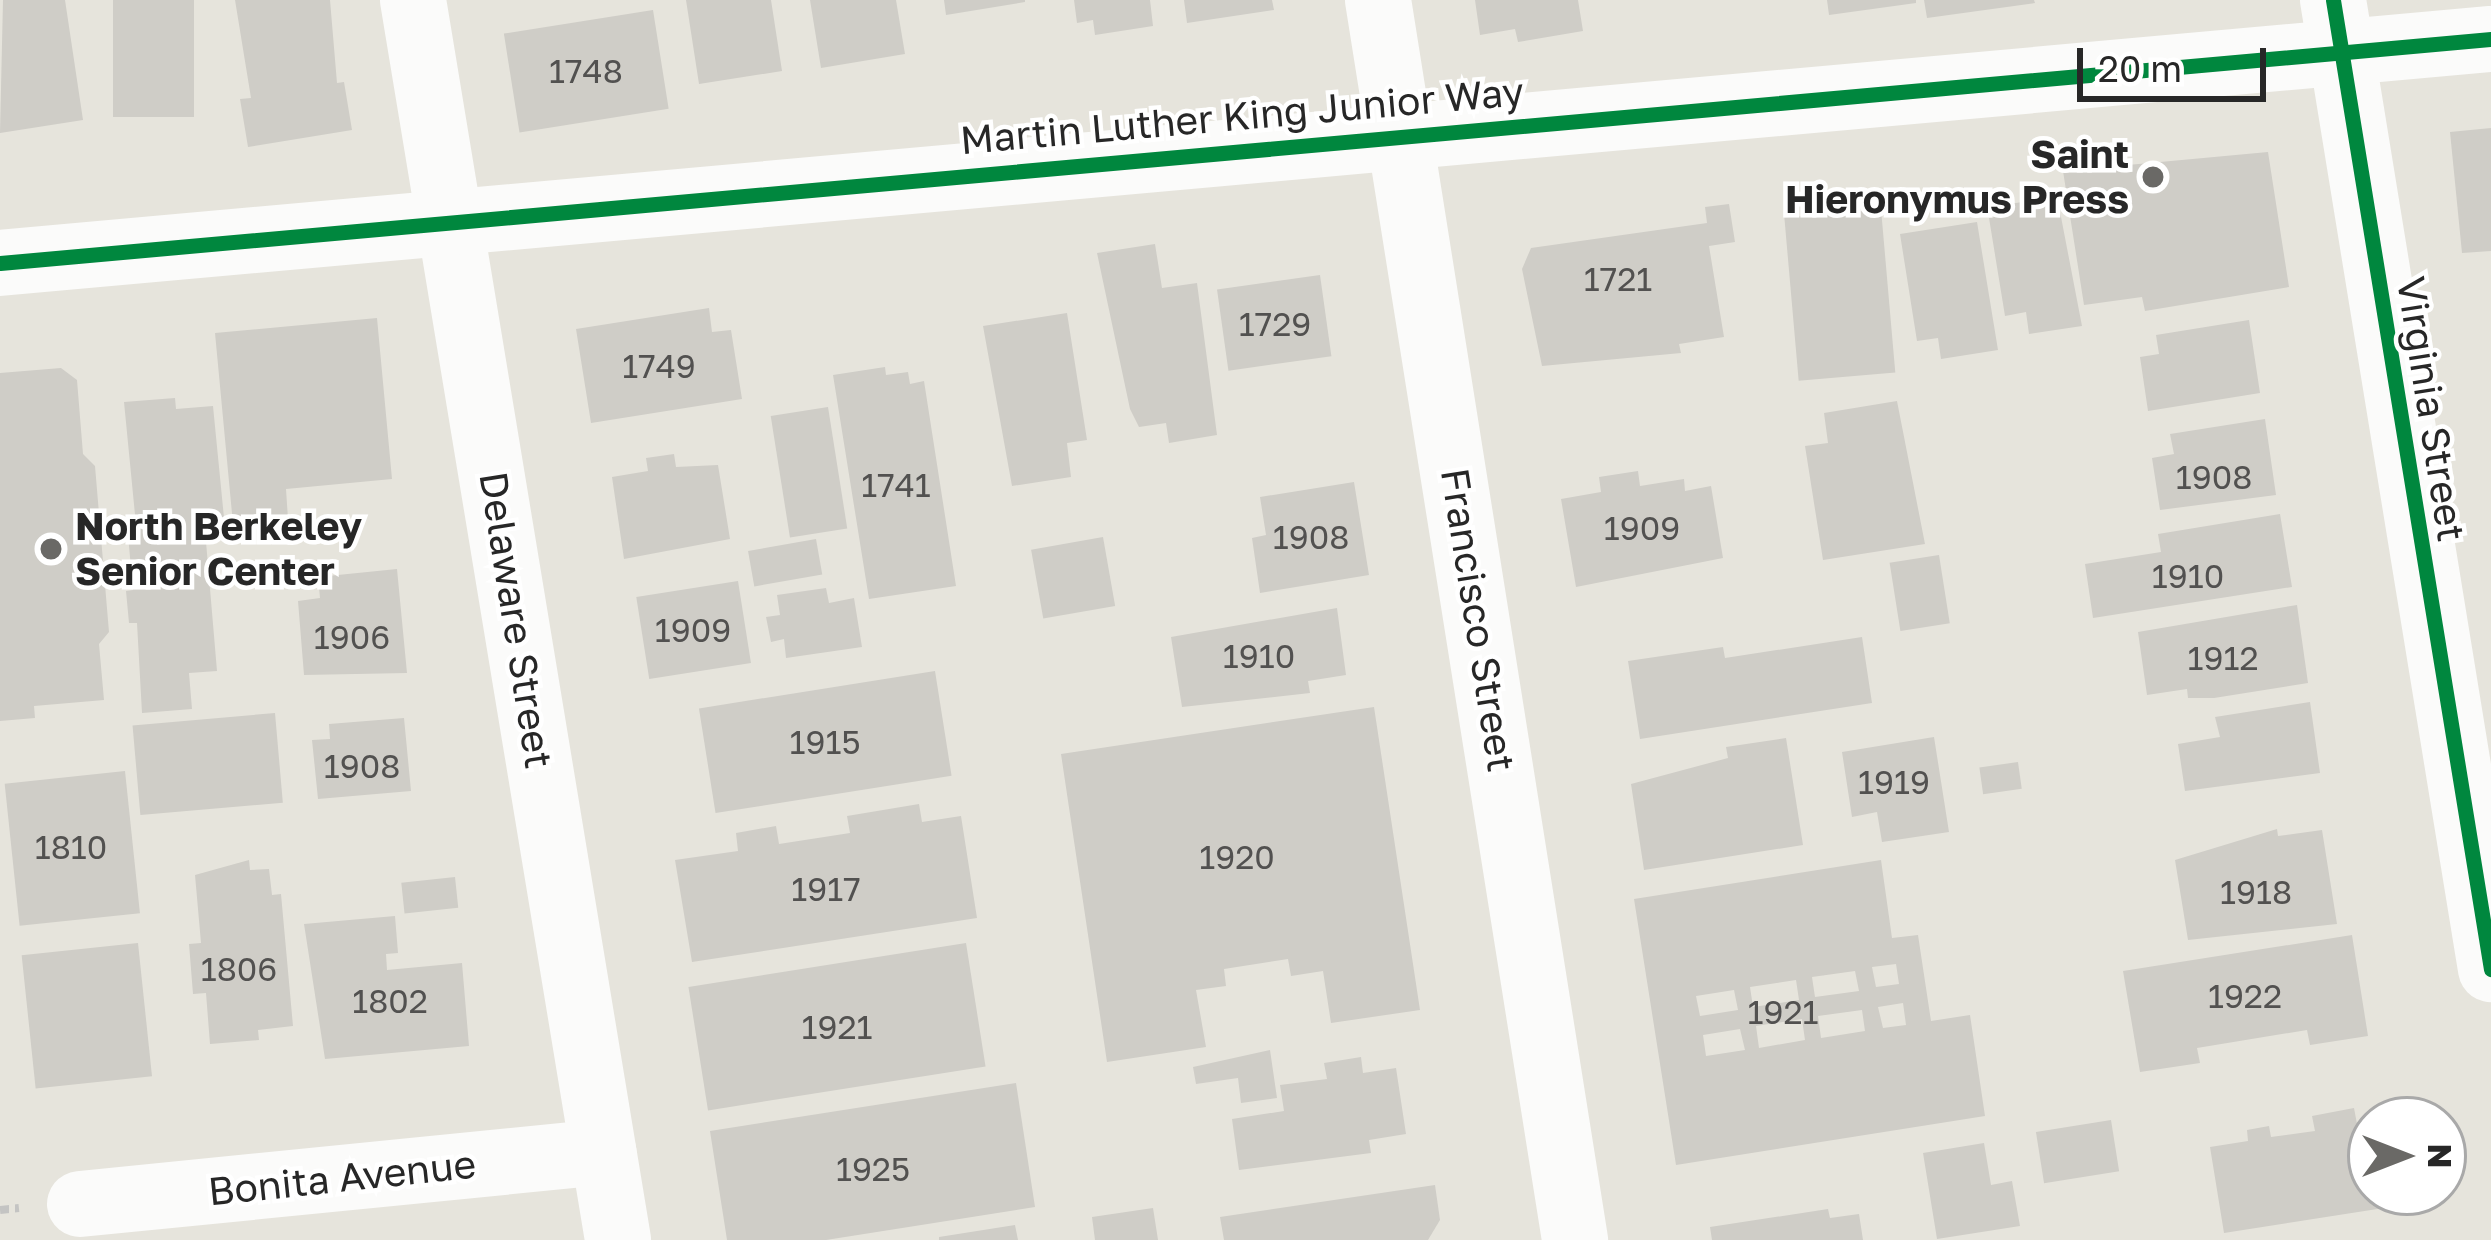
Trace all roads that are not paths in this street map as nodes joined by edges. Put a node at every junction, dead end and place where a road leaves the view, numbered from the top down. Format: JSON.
{"nodes":[{"id":1,"x":413,"y":0,"type":"edge"},
{"id":2,"x":1378,"y":0,"type":"edge"},
{"id":3,"x":2337,"y":26,"type":"edge"},
{"id":4,"x":2491,"y":39,"type":"edge"},
{"id":5,"x":1400,"y":136,"type":"junction"},
{"id":6,"x":451,"y":219,"type":"junction"},
{"id":7,"x":0,"y":263,"type":"edge"},
{"id":8,"x":2491,"y":969,"type":"edge"},
{"id":9,"x":603,"y":1152,"type":"junction"},
{"id":10,"x":80,"y":1204,"type":"dead end"},
{"id":11,"x":618,"y":1240,"type":"edge"},
{"id":12,"x":1575,"y":1240,"type":"edge"}],
"edges":[{"from":1,"to":6,"type":"street","name":"Delaware Street"},
{"from":2,"to":5,"type":"street","name":"Francisco Street"},
{"from":3,"to":4,"type":"street","name":"Martin Luther King Junior Way"},
{"from":3,"to":5,"type":"street","name":"Martin Luther King Junior Way"},
{"from":3,"to":8,"type":"street","name":"Virginia Street"},
{"from":5,"to":6,"type":"street","name":"Martin Luther King Junior Way"},
{"from":5,"to":12,"type":"street","name":"Francisco Street"},
{"from":6,"to":7,"type":"street","name":"Martin Luther King Junior Way"},
{"from":6,"to":9,"type":"street","name":"Delaware Street"},
{"from":9,"to":10,"type":"street","name":"Bonita Avenue"},
{"from":9,"to":11,"type":"street","name":"Delaware Street"}]}
